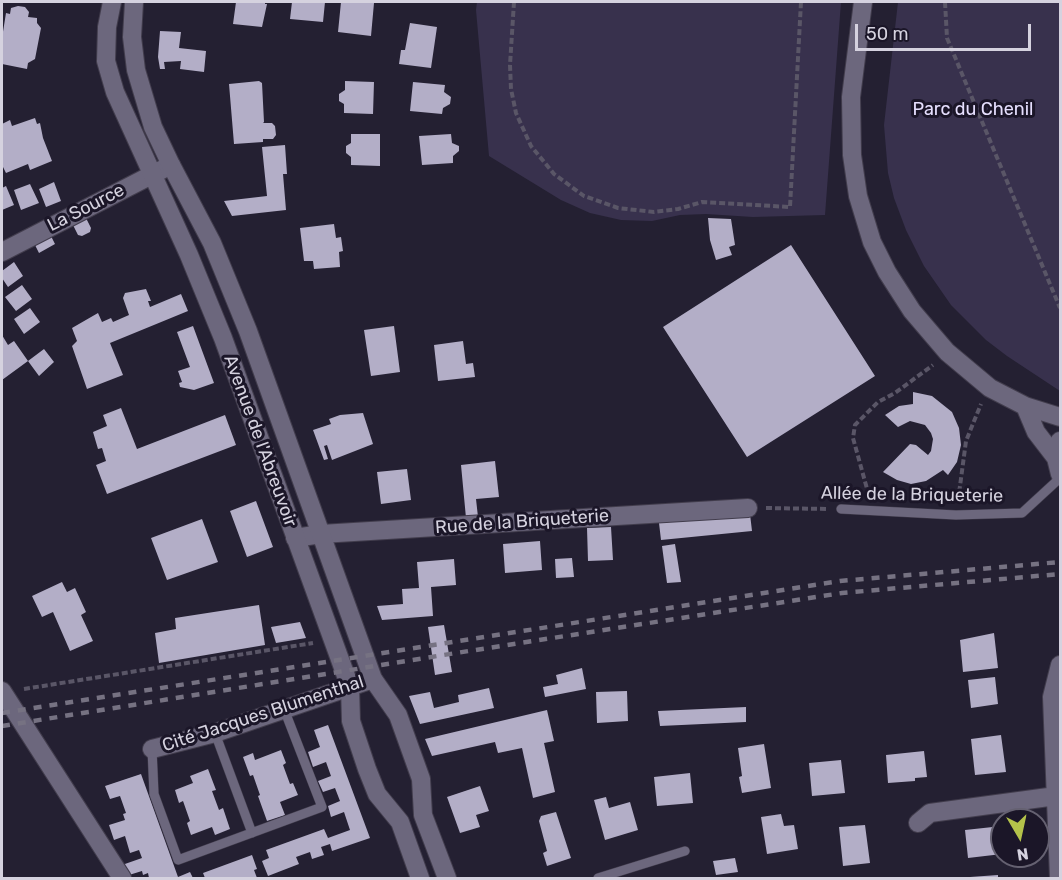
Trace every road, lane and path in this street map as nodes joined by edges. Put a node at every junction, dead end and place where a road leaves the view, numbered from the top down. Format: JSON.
{"nodes":[{"id":1,"x":112,"y":2,"type":"edge"},
{"id":2,"x":134,"y":2,"type":"edge"},
{"id":3,"x":514,"y":2,"type":"edge"},
{"id":4,"x":801,"y":2,"type":"edge"},
{"id":5,"x":863,"y":2,"type":"edge"},
{"id":6,"x":945,"y":2,"type":"edge"},
{"id":7,"x":171,"y":165,"type":"junction"},
{"id":8,"x":151,"y":174,"type":"junction"},
{"id":9,"x":2,"y":252,"type":"edge"},
{"id":10,"x":1060,"y":308,"type":"edge"},
{"id":11,"x":926,"y":371,"type":"dead end"},
{"id":12,"x":990,"y":388,"type":"junction"},
{"id":13,"x":1025,"y":406,"type":"junction"},
{"id":14,"x":1060,"y":417,"type":"edge"},
{"id":15,"x":1059,"y":463,"type":"edge"},
{"id":16,"x":748,"y":508,"type":"joint"},
{"id":17,"x":841,"y":509,"type":"joint"},
{"id":18,"x":874,"y":511,"type":"junction"},
{"id":19,"x":957,"y":515,"type":"junction"},
{"id":20,"x":321,"y":534,"type":"junction"},
{"id":21,"x":295,"y":538,"type":"junction"},
{"id":22,"x":333,"y":640,"type":"junction"},
{"id":23,"x":1060,"y":665,"type":"edge"},
{"id":24,"x":373,"y":679,"type":"junction"},
{"id":25,"x":350,"y":687,"type":"junction"},
{"id":26,"x":27,"y":689,"type":"dead end"},
{"id":27,"x":2,"y":693,"type":"edge"},
{"id":28,"x":284,"y":709,"type":"junction"},
{"id":29,"x":215,"y":733,"type":"junction"},
{"id":30,"x":152,"y":749,"type":"joint"},
{"id":31,"x":1056,"y":796,"type":"junction"},
{"id":32,"x":918,"y":823,"type":"dead end"},
{"id":33,"x":252,"y":833,"type":"junction"},
{"id":34,"x":685,"y":851,"type":"dead end"},
{"id":35,"x":122,"y":879,"type":"edge"},
{"id":36,"x":420,"y":879,"type":"edge"},
{"id":37,"x":447,"y":879,"type":"edge"},
{"id":38,"x":598,"y":879,"type":"edge"},
{"id":39,"x":1059,"y":879,"type":"edge"}],
"edges":[{"from":1,"to":8,"type":"street","name":"Avenue de l'Abreuvoir"},
{"from":2,"to":7,"type":"street","name":"Avenue de l'Abreuvoir"},
{"from":3,"to":4,"type":"path"},
{"from":5,"to":12,"type":"street"},
{"from":6,"to":10,"type":"path"},
{"from":7,"to":8,"type":"street","name":"La Source"},
{"from":7,"to":20,"type":"street","name":"Avenue de l'Abreuvoir"},
{"from":8,"to":9,"type":"street","name":"La Source"},
{"from":8,"to":21,"type":"street","name":"Avenue de l'Abreuvoir"},
{"from":11,"to":18,"type":"path"},
{"from":12,"to":13,"type":"street"},
{"from":12,"to":19,"type":"path"},
{"from":13,"to":14,"type":"street"},
{"from":13,"to":15,"type":"street"},
{"from":15,"to":19,"type":"lane","name":"Allée de la Briqueterie"},
{"from":16,"to":17,"type":"path","name":"Allée de la Briqueterie"},
{"from":16,"to":20,"type":"street","name":"Rue de la Briqueterie"},
{"from":17,"to":18,"type":"lane","name":"Allée de la Briqueterie"},
{"from":18,"to":19,"type":"lane","name":"Allée de la Briqueterie"},
{"from":20,"to":21,"type":"street","name":"Rue de la Briqueterie"},
{"from":20,"to":24,"type":"street","name":"Avenue de l'Abreuvoir"},
{"from":21,"to":22,"type":"street","name":"Avenue de l'Abreuvoir"},
{"from":22,"to":25,"type":"street","name":"Avenue de l'Abreuvoir"},
{"from":22,"to":26,"type":"path"},
{"from":23,"to":31,"type":"street"},
{"from":24,"to":25,"type":"street","name":"Cité Jacques Blumenthal"},
{"from":24,"to":37,"type":"street","name":"Avenue de l'Abreuvoir"},
{"from":25,"to":28,"type":"street","name":"Cité Jacques Blumenthal"},
{"from":25,"to":36,"type":"street","name":"Avenue de l'Abreuvoir"},
{"from":27,"to":35,"type":"street"},
{"from":28,"to":29,"type":"street","name":"Cité Jacques Blumenthal"},
{"from":28,"to":33,"type":"lane"},
{"from":29,"to":30,"type":"street","name":"Cité Jacques Blumenthal"},
{"from":29,"to":33,"type":"lane"},
{"from":30,"to":33,"type":"lane"},
{"from":31,"to":32,"type":"street"},
{"from":31,"to":39,"type":"street"},
{"from":34,"to":38,"type":"lane"}]}
